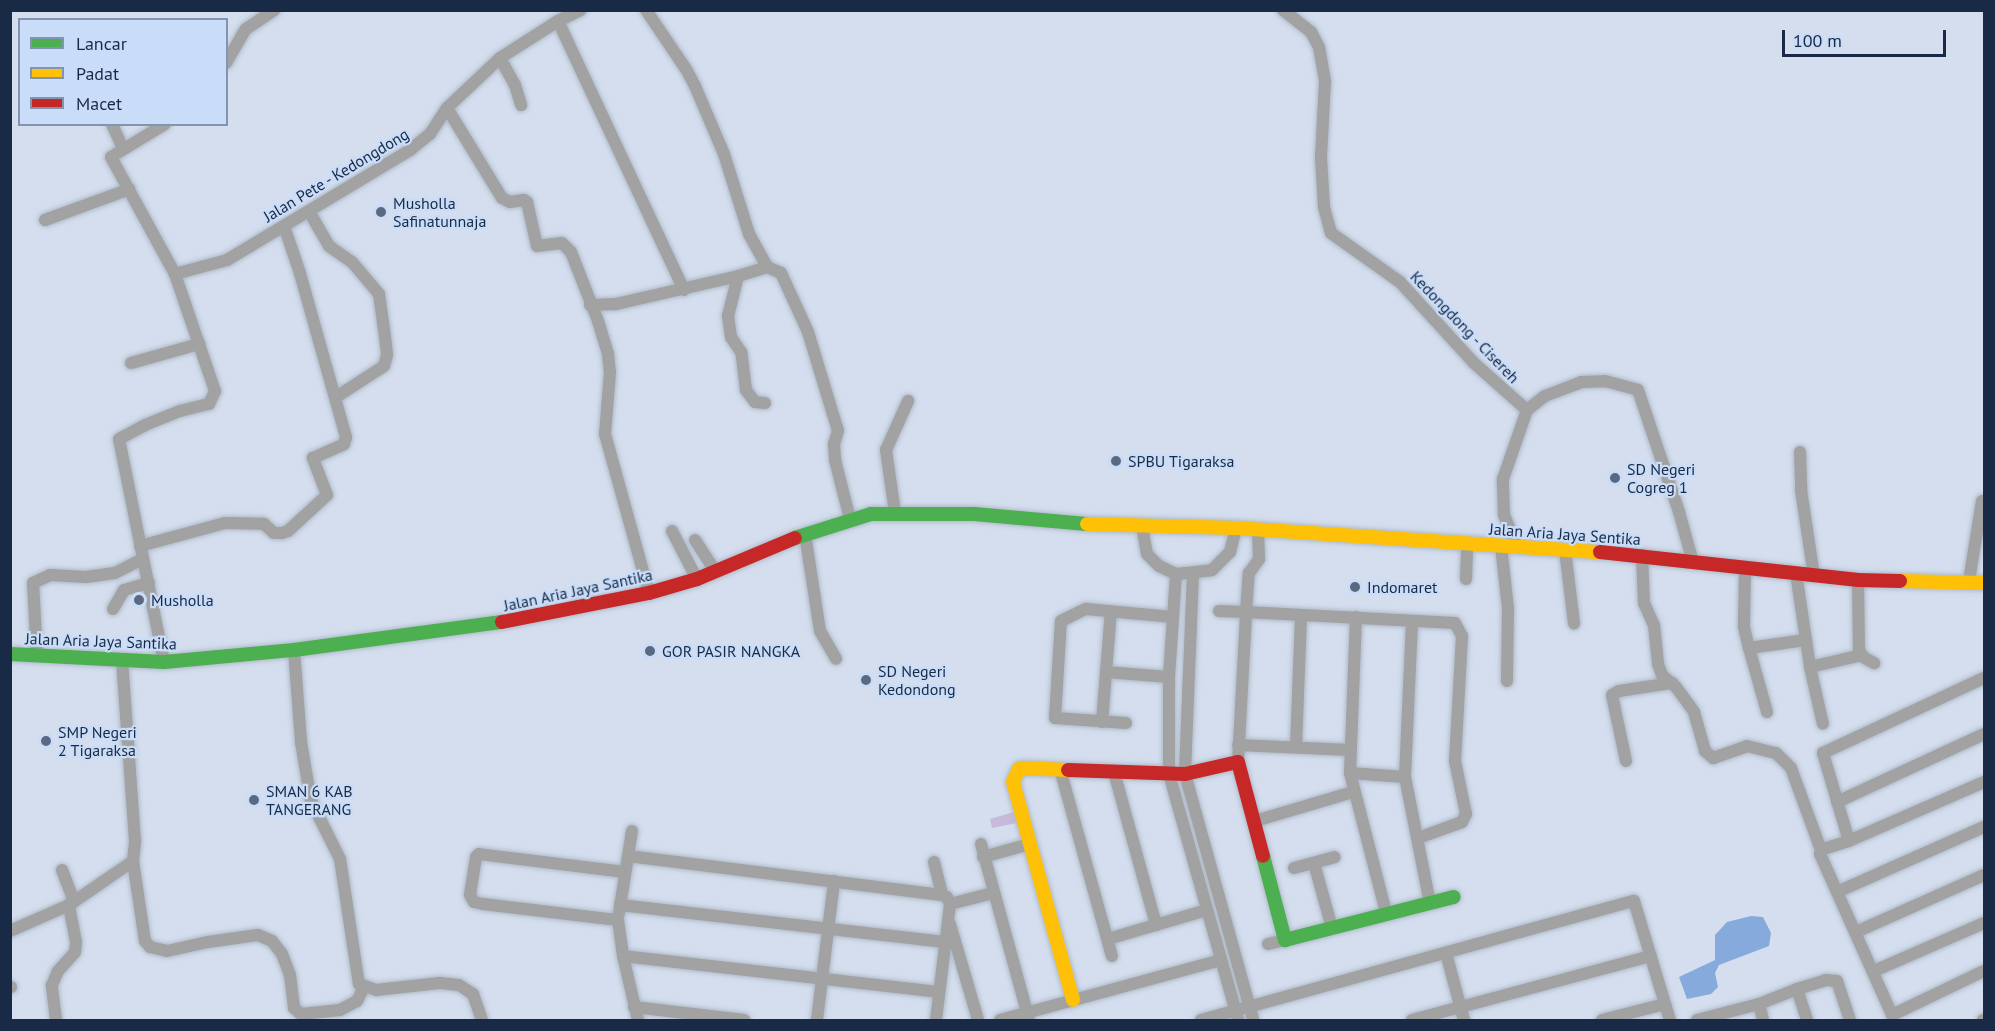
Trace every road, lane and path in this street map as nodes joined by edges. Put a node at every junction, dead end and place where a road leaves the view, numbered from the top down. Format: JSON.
{"nodes":[{"id":1,"x":274,"y":10,"type":"edge"},
{"id":2,"x":581,"y":10,"type":"edge"},
{"id":3,"x":646,"y":10,"type":"edge"},
{"id":4,"x":1283,"y":10,"type":"edge"},
{"id":5,"x":558,"y":21,"type":"junction"},
{"id":6,"x":500,"y":58,"type":"junction"},
{"id":7,"x":228,"y":60,"type":"edge"},
{"id":8,"x":521,"y":105,"type":"dead end"},
{"id":9,"x":447,"y":108,"type":"junction"},
{"id":10,"x":113,"y":126,"type":"edge"},
{"id":11,"x":162,"y":126,"type":"edge"},
{"id":12,"x":123,"y":149,"type":"junction"},
{"id":13,"x":130,"y":189,"type":"junction"},
{"id":14,"x":310,"y":213,"type":"junction"},
{"id":15,"x":45,"y":220,"type":"dead end"},
{"id":16,"x":284,"y":226,"type":"junction"},
{"id":17,"x":767,"y":267,"type":"junction"},
{"id":18,"x":175,"y":274,"type":"junction"},
{"id":19,"x":738,"y":276,"type":"junction"},
{"id":20,"x":684,"y":290,"type":"junction"},
{"id":21,"x":591,"y":305,"type":"junction"},
{"id":22,"x":199,"y":344,"type":"junction"},
{"id":23,"x":131,"y":363,"type":"dead end"},
{"id":24,"x":336,"y":397,"type":"junction"},
{"id":25,"x":908,"y":401,"type":"dead end"},
{"id":26,"x":765,"y":403,"type":"dead end"},
{"id":27,"x":1527,"y":410,"type":"junction"},
{"id":28,"x":1800,"y":452,"type":"dead end"},
{"id":29,"x":1982,"y":501,"type":"dead end"},
{"id":30,"x":895,"y":513,"type":"junction"},
{"id":31,"x":850,"y":519,"type":"junction"},
{"id":32,"x":1142,"y":526,"type":"junction"},
{"id":33,"x":1236,"y":528,"type":"junction"},
{"id":34,"x":1258,"y":530,"type":"junction"},
{"id":35,"x":672,"y":531,"type":"dead end"},
{"id":36,"x":805,"y":534,"type":"junction"},
{"id":37,"x":695,"y":540,"type":"dead end"},
{"id":38,"x":1467,"y":544,"type":"junction"},
{"id":39,"x":140,"y":546,"type":"junction"},
{"id":40,"x":1501,"y":546,"type":"junction"},
{"id":41,"x":1517,"y":547,"type":"junction"},
{"id":42,"x":1565,"y":550,"type":"junction"},
{"id":43,"x":1642,"y":555,"type":"junction"},
{"id":44,"x":143,"y":559,"type":"junction"},
{"id":45,"x":1693,"y":562,"type":"junction"},
{"id":46,"x":1744,"y":567,"type":"junction"},
{"id":47,"x":715,"y":571,"type":"junction"},
{"id":48,"x":1193,"y":573,"type":"junction"},
{"id":49,"x":1796,"y":573,"type":"junction"},
{"id":50,"x":1176,"y":574,"type":"junction"},
{"id":51,"x":1814,"y":576,"type":"junction"},
{"id":52,"x":697,"y":579,"type":"junction"},
{"id":53,"x":1466,"y":579,"type":"dead end"},
{"id":54,"x":1858,"y":580,"type":"junction"},
{"id":55,"x":1969,"y":581,"type":"junction"},
{"id":56,"x":149,"y":583,"type":"junction"},
{"id":57,"x":1984,"y":583,"type":"edge"},
{"id":58,"x":649,"y":593,"type":"junction"},
{"id":59,"x":113,"y":609,"type":"dead end"},
{"id":60,"x":1111,"y":611,"type":"junction"},
{"id":61,"x":1219,"y":611,"type":"dead end"},
{"id":62,"x":1246,"y":612,"type":"junction"},
{"id":63,"x":1301,"y":615,"type":"junction"},
{"id":64,"x":1173,"y":617,"type":"junction"},
{"id":65,"x":1356,"y":617,"type":"junction"},
{"id":66,"x":1412,"y":622,"type":"junction"},
{"id":67,"x":1574,"y":623,"type":"dead end"},
{"id":68,"x":1805,"y":640,"type":"junction"},
{"id":69,"x":1749,"y":648,"type":"junction"},
{"id":70,"x":294,"y":650,"type":"junction"},
{"id":71,"x":10,"y":654,"type":"edge"},
{"id":72,"x":1862,"y":655,"type":"junction"},
{"id":73,"x":38,"y":656,"type":"junction"},
{"id":74,"x":836,"y":659,"type":"dead end"},
{"id":75,"x":122,"y":660,"type":"junction"},
{"id":76,"x":164,"y":662,"type":"junction"},
{"id":77,"x":1874,"y":663,"type":"dead end"},
{"id":78,"x":1810,"y":667,"type":"junction"},
{"id":79,"x":1106,"y":672,"type":"junction"},
{"id":80,"x":1169,"y":677,"type":"junction"},
{"id":81,"x":1984,"y":678,"type":"edge"},
{"id":82,"x":1507,"y":681,"type":"dead end"},
{"id":83,"x":1672,"y":683,"type":"junction"},
{"id":84,"x":1767,"y":712,"type":"dead end"},
{"id":85,"x":1102,"y":722,"type":"junction"},
{"id":86,"x":1125,"y":723,"type":"dead end"},
{"id":87,"x":1823,"y":724,"type":"dead end"},
{"id":88,"x":1984,"y":734,"type":"edge"},
{"id":89,"x":1238,"y":745,"type":"junction"},
{"id":90,"x":1296,"y":747,"type":"junction"},
{"id":91,"x":1350,"y":750,"type":"junction"},
{"id":92,"x":1626,"y":761,"type":"dead end"},
{"id":93,"x":1238,"y":762,"type":"junction"},
{"id":94,"x":1060,"y":769,"type":"junction"},
{"id":95,"x":1114,"y":772,"type":"junction"},
{"id":96,"x":1350,"y":773,"type":"junction"},
{"id":97,"x":1169,"y":774,"type":"junction"},
{"id":98,"x":1185,"y":774,"type":"junction"},
{"id":99,"x":1405,"y":777,"type":"junction"},
{"id":100,"x":1984,"y":782,"type":"edge"},
{"id":101,"x":1353,"y":792,"type":"junction"},
{"id":102,"x":1838,"y":802,"type":"junction"},
{"id":103,"x":1255,"y":821,"type":"junction"},
{"id":104,"x":1984,"y":827,"type":"edge"},
{"id":105,"x":632,"y":831,"type":"dead end"},
{"id":106,"x":1418,"y":838,"type":"junction"},
{"id":107,"x":1849,"y":841,"type":"junction"},
{"id":108,"x":1030,"y":844,"type":"junction"},
{"id":109,"x":1821,"y":850,"type":"junction"},
{"id":110,"x":628,"y":856,"type":"junction"},
{"id":111,"x":1335,"y":857,"type":"dead end"},
{"id":112,"x":133,"y":861,"type":"junction"},
{"id":113,"x":934,"y":862,"type":"dead end"},
{"id":114,"x":1314,"y":863,"type":"junction"},
{"id":115,"x":1294,"y":868,"type":"dead end"},
{"id":116,"x":62,"y":870,"type":"dead end"},
{"id":117,"x":625,"y":872,"type":"junction"},
{"id":118,"x":1984,"y":875,"type":"edge"},
{"id":119,"x":834,"y":880,"type":"junction"},
{"id":120,"x":993,"y":892,"type":"junction"},
{"id":121,"x":1837,"y":892,"type":"junction"},
{"id":122,"x":1454,"y":897,"type":"dead end"},
{"id":123,"x":946,"y":900,"type":"junction"},
{"id":124,"x":72,"y":903,"type":"junction"},
{"id":125,"x":1430,"y":903,"type":"junction"},
{"id":126,"x":620,"y":905,"type":"junction"},
{"id":127,"x":1207,"y":910,"type":"junction"},
{"id":128,"x":1386,"y":912,"type":"junction"},
{"id":129,"x":948,"y":917,"type":"junction"},
{"id":130,"x":618,"y":920,"type":"junction"},
{"id":131,"x":1984,"y":923,"type":"edge"},
{"id":132,"x":1156,"y":925,"type":"junction"},
{"id":133,"x":1332,"y":928,"type":"junction"},
{"id":134,"x":828,"y":929,"type":"junction"},
{"id":135,"x":10,"y":932,"type":"edge"},
{"id":136,"x":1856,"y":932,"type":"junction"},
{"id":137,"x":1108,"y":939,"type":"junction"},
{"id":138,"x":1285,"y":940,"type":"junction"},
{"id":139,"x":945,"y":942,"type":"junction"},
{"id":140,"x":1268,"y":944,"type":"dead end"},
{"id":141,"x":1446,"y":953,"type":"junction"},
{"id":142,"x":623,"y":956,"type":"junction"},
{"id":143,"x":1112,"y":956,"type":"dead end"},
{"id":144,"x":1651,"y":956,"type":"junction"},
{"id":145,"x":1221,"y":960,"type":"junction"},
{"id":146,"x":1874,"y":971,"type":"junction"},
{"id":147,"x":1984,"y":971,"type":"edge"},
{"id":148,"x":822,"y":978,"type":"junction"},
{"id":149,"x":364,"y":987,"type":"junction"},
{"id":150,"x":1797,"y":989,"type":"junction"},
{"id":151,"x":938,"y":992,"type":"junction"},
{"id":152,"x":1073,"y":1000,"type":"junction"},
{"id":153,"x":1665,"y":1004,"type":"junction"},
{"id":154,"x":1759,"y":1004,"type":"junction"},
{"id":155,"x":1249,"y":1006,"type":"junction"},
{"id":156,"x":634,"y":1007,"type":"junction"},
{"id":157,"x":1460,"y":1007,"type":"junction"},
{"id":158,"x":1236,"y":1016,"type":"edge"},
{"id":159,"x":1028,"y":1017,"type":"edge"},
{"id":160,"x":1718,"y":1018,"type":"edge"},
{"id":161,"x":1616,"y":1019,"type":"edge"},
{"id":162,"x":56,"y":1020,"type":"edge"},
{"id":163,"x":482,"y":1020,"type":"edge"},
{"id":164,"x":638,"y":1020,"type":"edge"},
{"id":165,"x":744,"y":1020,"type":"edge"},
{"id":166,"x":817,"y":1020,"type":"edge"},
{"id":167,"x":936,"y":1020,"type":"edge"},
{"id":168,"x":978,"y":1020,"type":"edge"},
{"id":169,"x":1000,"y":1020,"type":"edge"},
{"id":170,"x":1201,"y":1020,"type":"edge"},
{"id":171,"x":1253,"y":1020,"type":"edge"},
{"id":172,"x":1412,"y":1020,"type":"edge"},
{"id":173,"x":1464,"y":1020,"type":"edge"},
{"id":174,"x":1602,"y":1020,"type":"edge"},
{"id":175,"x":1670,"y":1020,"type":"edge"},
{"id":176,"x":1697,"y":1020,"type":"edge"},
{"id":177,"x":1763,"y":1020,"type":"edge"},
{"id":178,"x":1807,"y":1020,"type":"edge"},
{"id":179,"x":1850,"y":1020,"type":"edge"}],
"edges":[{"from":1,"to":7,"type":"street"},
{"from":2,"to":5,"type":"street","name":"Jalan Pete - Kedongdong"},
{"from":3,"to":17,"type":"street"},
{"from":4,"to":27,"type":"street","name":"Kedongdong - Cisereh"},
{"from":5,"to":6,"type":"street","name":"Jalan Pete - Kedongdong"},
{"from":5,"to":20,"type":"street"},
{"from":6,"to":8,"type":"street"},
{"from":6,"to":9,"type":"street","name":"Jalan Pete - Kedongdong"},
{"from":9,"to":14,"type":"street","name":"Jalan Pete - Kedongdong"},
{"from":9,"to":21,"type":"street"},
{"from":10,"to":12,"type":"street"},
{"from":11,"to":12,"type":"street"},
{"from":12,"to":13,"type":"street"},
{"from":13,"to":15,"type":"street"},
{"from":13,"to":18,"type":"street"},
{"from":14,"to":16,"type":"street","name":"Jalan Pete - Kedongdong"},
{"from":14,"to":24,"type":"street"},
{"from":16,"to":18,"type":"street","name":"Jalan Pete - Kedongdong"},
{"from":16,"to":24,"type":"street"},
{"from":17,"to":19,"type":"street"},
{"from":17,"to":31,"type":"street"},
{"from":18,"to":22,"type":"street"},
{"from":19,"to":20,"type":"street"},
{"from":19,"to":26,"type":"street"},
{"from":20,"to":21,"type":"street"},
{"from":21,"to":58,"type":"street"},
{"from":22,"to":23,"type":"street"},
{"from":22,"to":39,"type":"street"},
{"from":24,"to":39,"type":"street"},
{"from":25,"to":30,"type":"street"},
{"from":27,"to":41,"type":"street"},
{"from":27,"to":45,"type":"street"},
{"from":28,"to":51,"type":"street"},
{"from":29,"to":55,"type":"street"},
{"from":30,"to":31,"type":"street","name":"Jalan Aria Jaya Santika"},
{"from":30,"to":32,"type":"street","name":"Jalan Aria Jaya Santika"},
{"from":31,"to":36,"type":"street","name":"Jalan Aria Jaya Santika"},
{"from":32,"to":33,"type":"street","name":"Jalan Aria Jaya Sentika"},
{"from":32,"to":50,"type":"street"},
{"from":33,"to":34,"type":"street","name":"Jalan Aria Jaya Sentika"},
{"from":33,"to":48,"type":"street"},
{"from":34,"to":38,"type":"street","name":"Jalan Aria Jaya Sentika"},
{"from":34,"to":62,"type":"street"},
{"from":35,"to":52,"type":"street"},
{"from":36,"to":47,"type":"street","name":"Jalan Aria Jaya Santika"},
{"from":36,"to":74,"type":"street"},
{"from":37,"to":47,"type":"street"},
{"from":38,"to":40,"type":"street","name":"Jalan Aria Jaya Sentika"},
{"from":38,"to":53,"type":"street"},
{"from":39,"to":44,"type":"street"},
{"from":40,"to":41,"type":"street","name":"Jalan Aria Jaya Sentika"},
{"from":40,"to":82,"type":"street"},
{"from":41,"to":42,"type":"street","name":"Jalan Aria Jaya Sentika"},
{"from":42,"to":43,"type":"street","name":"Jalan Aria Jaya Sentika"},
{"from":42,"to":67,"type":"street"},
{"from":43,"to":45,"type":"street","name":"Jalan Aria Jaya Sentika"},
{"from":43,"to":83,"type":"street"},
{"from":44,"to":56,"type":"street"},
{"from":44,"to":73,"type":"street"},
{"from":45,"to":46,"type":"street","name":"Jalan Aria Jaya Sentika"},
{"from":46,"to":49,"type":"street","name":"Jalan Aria Jaya Sentika"},
{"from":46,"to":69,"type":"street"},
{"from":47,"to":52,"type":"street","name":"Jalan Aria Jaya Santika"},
{"from":48,"to":50,"type":"street"},
{"from":48,"to":98,"type":"street"},
{"from":49,"to":51,"type":"street","name":"Jalan Aria Jaya Sentika"},
{"from":49,"to":68,"type":"street"},
{"from":50,"to":64,"type":"street"},
{"from":51,"to":54,"type":"street","name":"Jalan Aria Jaya Sentika"},
{"from":52,"to":58,"type":"street","name":"Jalan Aria Jaya Santika"},
{"from":54,"to":55,"type":"street","name":"Jalan Aria Jaya Sentika"},
{"from":54,"to":72,"type":"street"},
{"from":55,"to":57,"type":"street","name":"Jalan Aria Jaya Sentika"},
{"from":56,"to":59,"type":"street"},
{"from":56,"to":76,"type":"street"},
{"from":58,"to":70,"type":"street","name":"Jalan Aria Jaya Santika"},
{"from":60,"to":64,"type":"street"},
{"from":60,"to":79,"type":"street"},
{"from":60,"to":85,"type":"street"},
{"from":61,"to":62,"type":"street"},
{"from":62,"to":63,"type":"street"},
{"from":62,"to":89,"type":"street"},
{"from":63,"to":65,"type":"street"},
{"from":63,"to":90,"type":"street"},
{"from":64,"to":80,"type":"street"},
{"from":65,"to":66,"type":"street"},
{"from":65,"to":91,"type":"street"},
{"from":66,"to":99,"type":"street"},
{"from":66,"to":106,"type":"street"},
{"from":68,"to":69,"type":"street"},
{"from":68,"to":78,"type":"street"},
{"from":69,"to":84,"type":"street"},
{"from":70,"to":76,"type":"street","name":"Jalan Aria Jaya Santika"},
{"from":70,"to":149,"type":"street"},
{"from":71,"to":73,"type":"street","name":"Jalan Aria Jaya Santika"},
{"from":72,"to":77,"type":"street"},
{"from":72,"to":78,"type":"street"},
{"from":73,"to":75,"type":"street","name":"Jalan Aria Jaya Santika"},
{"from":75,"to":76,"type":"street","name":"Jalan Aria Jaya Santika"},
{"from":75,"to":112,"type":"street"},
{"from":78,"to":87,"type":"street"},
{"from":79,"to":80,"type":"street"},
{"from":79,"to":85,"type":"street"},
{"from":80,"to":97,"type":"street"},
{"from":81,"to":102,"type":"street"},
{"from":83,"to":92,"type":"street"},
{"from":83,"to":109,"type":"street"},
{"from":85,"to":86,"type":"street"},
{"from":88,"to":102,"type":"street"},
{"from":89,"to":90,"type":"street"},
{"from":89,"to":93,"type":"street"},
{"from":90,"to":91,"type":"street"},
{"from":91,"to":96,"type":"street"},
{"from":93,"to":98,"type":"street"},
{"from":93,"to":103,"type":"street"},
{"from":94,"to":95,"type":"street"},
{"from":94,"to":108,"type":"street"},
{"from":94,"to":137,"type":"street"},
{"from":95,"to":97,"type":"street"},
{"from":95,"to":132,"type":"street"},
{"from":96,"to":99,"type":"street"},
{"from":96,"to":101,"type":"street"},
{"from":97,"to":98,"type":"street"},
{"from":97,"to":127,"type":"street"},
{"from":98,"to":155,"type":"street"},
{"from":99,"to":106,"type":"street"},
{"from":100,"to":107,"type":"street"},
{"from":101,"to":103,"type":"street"},
{"from":101,"to":128,"type":"street"},
{"from":102,"to":107,"type":"street"},
{"from":103,"to":138,"type":"street"},
{"from":104,"to":121,"type":"street"},
{"from":105,"to":110,"type":"street"},
{"from":106,"to":125,"type":"street"},
{"from":107,"to":109,"type":"street"},
{"from":108,"to":120,"type":"street"},
{"from":108,"to":152,"type":"street"},
{"from":109,"to":121,"type":"street"},
{"from":110,"to":117,"type":"street"},
{"from":110,"to":119,"type":"street"},
{"from":111,"to":114,"type":"street"},
{"from":112,"to":124,"type":"street"},
{"from":112,"to":149,"type":"street"},
{"from":113,"to":123,"type":"street"},
{"from":114,"to":115,"type":"street"},
{"from":114,"to":133,"type":"street"},
{"from":116,"to":124,"type":"street"},
{"from":117,"to":126,"type":"street"},
{"from":117,"to":130,"type":"street"},
{"from":118,"to":136,"type":"street"},
{"from":119,"to":123,"type":"street"},
{"from":119,"to":134,"type":"street"},
{"from":120,"to":123,"type":"street"},
{"from":120,"to":159,"type":"street"},
{"from":121,"to":136,"type":"street"},
{"from":122,"to":125,"type":"street"},
{"from":123,"to":129,"type":"street"},
{"from":124,"to":135,"type":"street"},
{"from":124,"to":162,"type":"street"},
{"from":125,"to":128,"type":"street"},
{"from":126,"to":130,"type":"street"},
{"from":126,"to":134,"type":"street"},
{"from":127,"to":132,"type":"street"},
{"from":127,"to":145,"type":"street"},
{"from":128,"to":133,"type":"street"},
{"from":129,"to":139,"type":"street"},
{"from":129,"to":168,"type":"street"},
{"from":130,"to":142,"type":"street"},
{"from":131,"to":146,"type":"street"},
{"from":132,"to":137,"type":"street"},
{"from":133,"to":138,"type":"street"},
{"from":134,"to":139,"type":"street"},
{"from":134,"to":148,"type":"street"},
{"from":136,"to":146,"type":"street"},
{"from":137,"to":143,"type":"street"},
{"from":138,"to":140,"type":"street"},
{"from":139,"to":151,"type":"street"},
{"from":141,"to":144,"type":"street"},
{"from":141,"to":155,"type":"street"},
{"from":141,"to":157,"type":"street"},
{"from":142,"to":148,"type":"street"},
{"from":142,"to":156,"type":"street"},
{"from":144,"to":153,"type":"street"},
{"from":144,"to":157,"type":"street"},
{"from":145,"to":152,"type":"street"},
{"from":145,"to":158,"type":"street"},
{"from":146,"to":147,"type":"street"},
{"from":148,"to":151,"type":"street"},
{"from":148,"to":166,"type":"street"},
{"from":149,"to":163,"type":"street"},
{"from":150,"to":154,"type":"street"},
{"from":150,"to":178,"type":"street"},
{"from":150,"to":179,"type":"street"},
{"from":151,"to":167,"type":"street"},
{"from":152,"to":159,"type":"street"},
{"from":153,"to":161,"type":"street"},
{"from":153,"to":175,"type":"street"},
{"from":154,"to":160,"type":"street"},
{"from":154,"to":177,"type":"street"},
{"from":155,"to":158,"type":"street"},
{"from":155,"to":171,"type":"street"},
{"from":156,"to":164,"type":"street"},
{"from":156,"to":165,"type":"street"},
{"from":157,"to":172,"type":"street"},
{"from":157,"to":173,"type":"street"},
{"from":158,"to":170,"type":"street"},
{"from":159,"to":169,"type":"street"},
{"from":160,"to":176,"type":"street"},
{"from":161,"to":174,"type":"street"}]}
